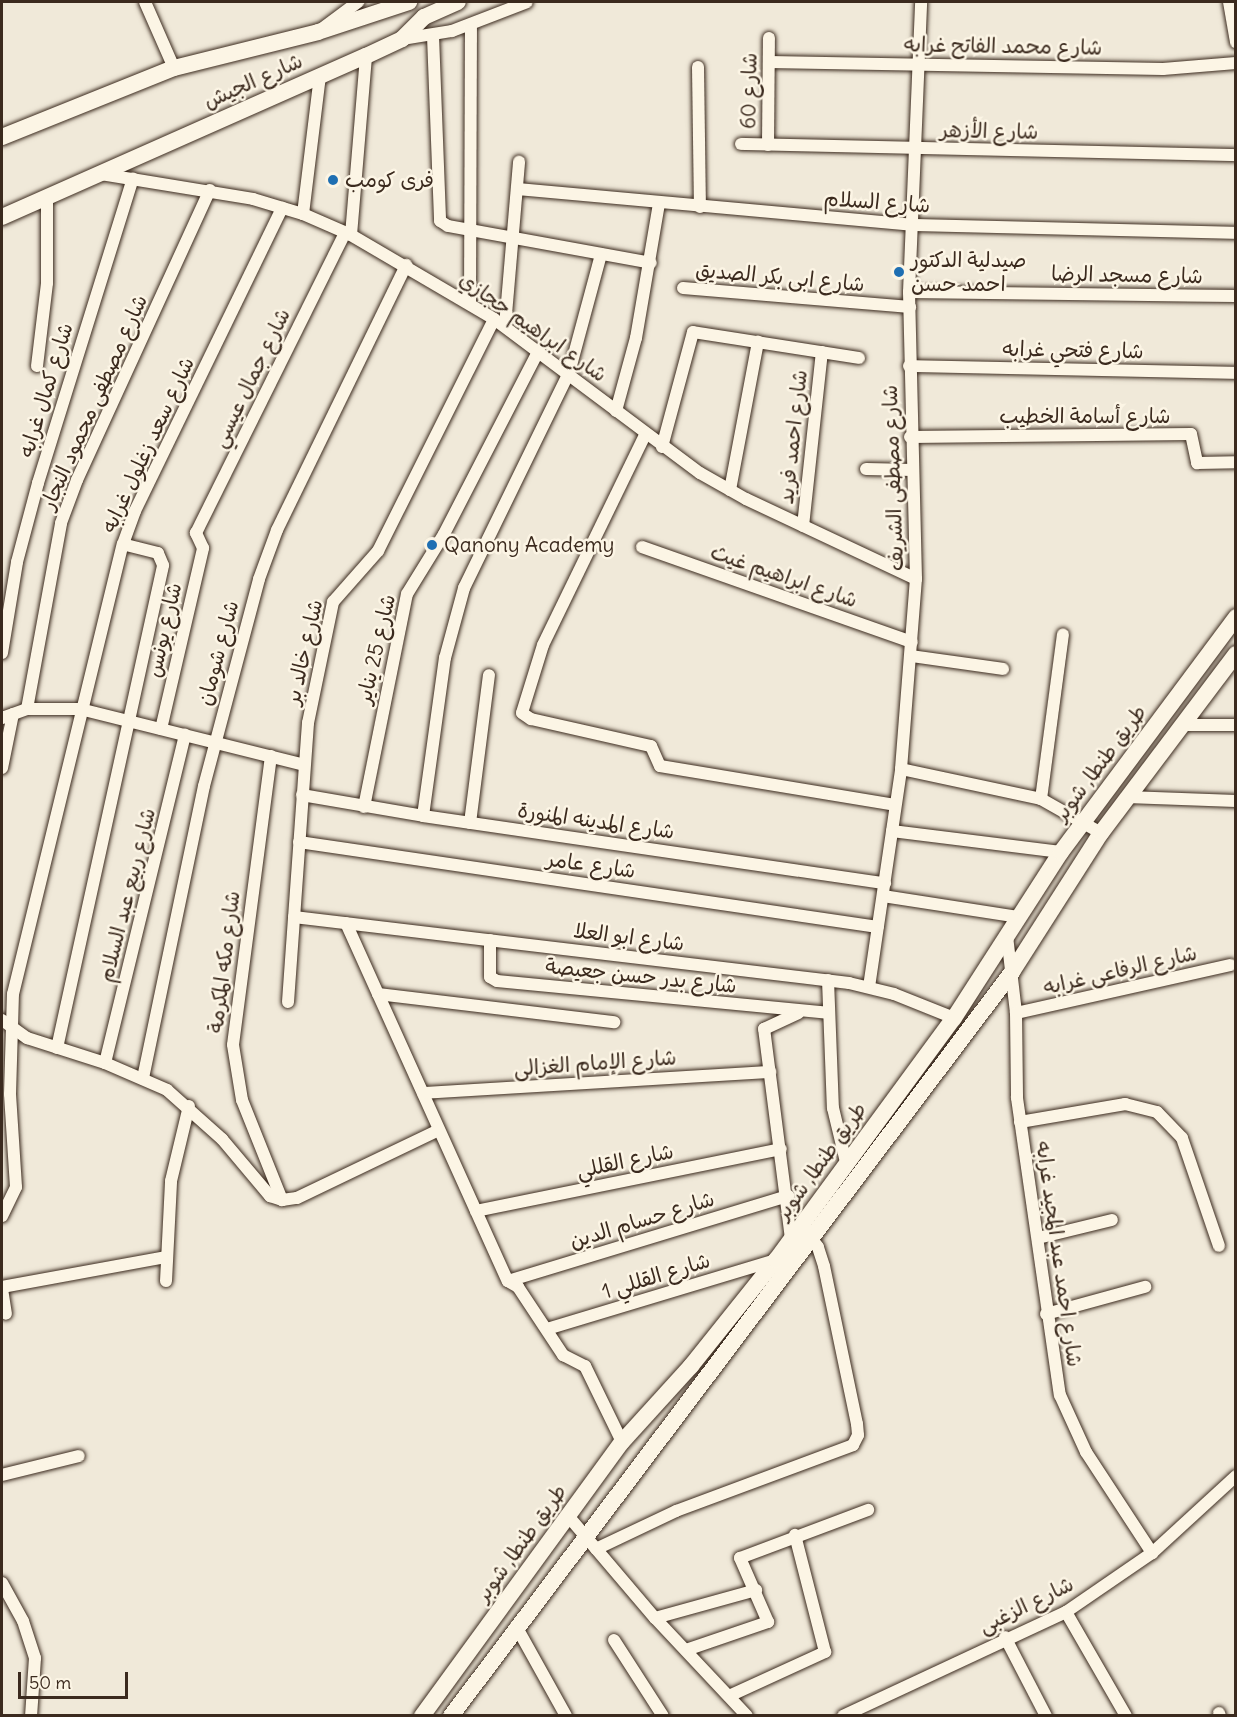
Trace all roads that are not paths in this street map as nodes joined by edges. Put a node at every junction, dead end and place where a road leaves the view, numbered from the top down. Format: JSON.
{"nodes":[{"id":1,"x":145,"y":2,"type":"edge"},
{"id":2,"x":358,"y":2,"type":"edge"},
{"id":3,"x":409,"y":2,"type":"edge"},
{"id":4,"x":458,"y":2,"type":"edge"},
{"id":5,"x":527,"y":2,"type":"edge"},
{"id":6,"x":921,"y":2,"type":"edge"},
{"id":7,"x":1229,"y":2,"type":"edge"},
{"id":8,"x":471,"y":25,"type":"junction"},
{"id":9,"x":318,"y":32,"type":"junction"},
{"id":10,"x":433,"y":36,"type":"junction"},
{"id":11,"x":769,"y":38,"type":"dead end"},
{"id":12,"x":402,"y":39,"type":"junction"},
{"id":13,"x":1236,"y":42,"type":"edge"},
{"id":14,"x":366,"y":56,"type":"junction"},
{"id":15,"x":770,"y":62,"type":"junction"},
{"id":16,"x":1236,"y":63,"type":"edge"},
{"id":17,"x":917,"y":64,"type":"junction"},
{"id":18,"x":698,"y":67,"type":"dead end"},
{"id":19,"x":174,"y":68,"type":"junction"},
{"id":20,"x":320,"y":75,"type":"junction"},
{"id":21,"x":2,"y":137,"type":"edge"},
{"id":22,"x":741,"y":144,"type":"dead end"},
{"id":23,"x":768,"y":145,"type":"junction"},
{"id":24,"x":913,"y":148,"type":"junction"},
{"id":25,"x":1236,"y":155,"type":"edge"},
{"id":26,"x":519,"y":162,"type":"dead end"},
{"id":27,"x":101,"y":174,"type":"junction"},
{"id":28,"x":133,"y":178,"type":"junction"},
{"id":29,"x":518,"y":189,"type":"junction"},
{"id":30,"x":210,"y":190,"type":"junction"},
{"id":31,"x":46,"y":197,"type":"junction"},
{"id":32,"x":659,"y":203,"type":"junction"},
{"id":33,"x":700,"y":207,"type":"junction"},
{"id":34,"x":282,"y":208,"type":"junction"},
{"id":35,"x":303,"y":214,"type":"junction"},
{"id":36,"x":2,"y":217,"type":"edge"},
{"id":37,"x":911,"y":225,"type":"junction"},
{"id":38,"x":470,"y":230,"type":"junction"},
{"id":39,"x":1236,"y":233,"type":"edge"},
{"id":40,"x":348,"y":234,"type":"junction"},
{"id":41,"x":515,"y":238,"type":"junction"},
{"id":42,"x":601,"y":254,"type":"junction"},
{"id":43,"x":651,"y":263,"type":"junction"},
{"id":44,"x":406,"y":264,"type":"junction"},
{"id":45,"x":683,"y":288,"type":"dead end"},
{"id":46,"x":909,"y":292,"type":"junction"},
{"id":47,"x":1236,"y":296,"type":"edge"},
{"id":48,"x":470,"y":303,"type":"junction"},
{"id":49,"x":909,"y":307,"type":"junction"},
{"id":50,"x":500,"y":323,"type":"junction"},
{"id":51,"x":758,"y":342,"type":"junction"},
{"id":52,"x":539,"y":351,"type":"junction"},
{"id":53,"x":822,"y":352,"type":"junction"},
{"id":54,"x":859,"y":358,"type":"dead end"},
{"id":55,"x":38,"y":366,"type":"dead end"},
{"id":56,"x":909,"y":366,"type":"junction"},
{"id":57,"x":569,"y":372,"type":"junction"},
{"id":58,"x":1236,"y":374,"type":"edge"},
{"id":59,"x":616,"y":411,"type":"junction"},
{"id":60,"x":645,"y":435,"type":"junction"},
{"id":61,"x":910,"y":436,"type":"junction"},
{"id":62,"x":662,"y":447,"type":"junction"},
{"id":63,"x":1236,"y":462,"type":"edge"},
{"id":64,"x":866,"y":469,"type":"dead end"},
{"id":65,"x":913,"y":470,"type":"junction"},
{"id":66,"x":730,"y":490,"type":"junction"},
{"id":67,"x":803,"y":526,"type":"junction"},
{"id":68,"x":199,"y":541,"type":"joint"},
{"id":69,"x":123,"y":544,"type":"junction"},
{"id":70,"x":642,"y":547,"type":"dead end"},
{"id":71,"x":916,"y":579,"type":"junction"},
{"id":72,"x":1236,"y":617,"type":"edge"},
{"id":73,"x":1063,"y":634,"type":"dead end"},
{"id":74,"x":912,"y":642,"type":"junction"},
{"id":75,"x":2,"y":653,"type":"edge"},
{"id":76,"x":1236,"y":654,"type":"edge"},
{"id":77,"x":911,"y":656,"type":"junction"},
{"id":78,"x":1004,"y":669,"type":"dead end"},
{"id":79,"x":489,"y":675,"type":"dead end"},
{"id":80,"x":27,"y":709,"type":"junction"},
{"id":81,"x":80,"y":709,"type":"junction"},
{"id":82,"x":7,"y":716,"type":"edge"},
{"id":83,"x":129,"y":721,"type":"junction"},
{"id":84,"x":1181,"y":725,"type":"junction"},
{"id":85,"x":1236,"y":725,"type":"edge"},
{"id":86,"x":161,"y":729,"type":"junction"},
{"id":87,"x":185,"y":735,"type":"junction"},
{"id":88,"x":214,"y":742,"type":"junction"},
{"id":89,"x":271,"y":756,"type":"junction"},
{"id":90,"x":304,"y":765,"type":"junction"},
{"id":91,"x":2,"y":768,"type":"edge"},
{"id":92,"x":901,"y":769,"type":"junction"},
{"id":93,"x":302,"y":795,"type":"junction"},
{"id":94,"x":1127,"y":797,"type":"junction"},
{"id":95,"x":1041,"y":799,"type":"junction"},
{"id":96,"x":1236,"y":801,"type":"edge"},
{"id":97,"x":895,"y":805,"type":"junction"},
{"id":98,"x":364,"y":807,"type":"junction"},
{"id":99,"x":423,"y":816,"type":"junction"},
{"id":100,"x":1084,"y":821,"type":"junction"},
{"id":101,"x":470,"y":823,"type":"junction"},
{"id":102,"x":892,"y":831,"type":"junction"},
{"id":103,"x":1101,"y":833,"type":"junction"},
{"id":104,"x":299,"y":842,"type":"junction"},
{"id":105,"x":1061,"y":852,"type":"junction"},
{"id":106,"x":885,"y":883,"type":"junction"},
{"id":107,"x":883,"y":896,"type":"junction"},
{"id":108,"x":294,"y":917,"type":"junction"},
{"id":109,"x":1020,"y":917,"type":"junction"},
{"id":110,"x":346,"y":923,"type":"junction"},
{"id":111,"x":878,"y":927,"type":"junction"},
{"id":112,"x":1007,"y":936,"type":"junction"},
{"id":113,"x":490,"y":940,"type":"junction"},
{"id":114,"x":1231,"y":965,"type":"dead end"},
{"id":115,"x":1012,"y":972,"type":"junction"},
{"id":116,"x":828,"y":981,"type":"junction"},
{"id":117,"x":869,"y":987,"type":"junction"},
{"id":118,"x":378,"y":994,"type":"junction"},
{"id":119,"x":288,"y":1002,"type":"dead end"},
{"id":120,"x":803,"y":1011,"type":"junction"},
{"id":121,"x":827,"y":1013,"type":"junction"},
{"id":122,"x":1016,"y":1013,"type":"junction"},
{"id":123,"x":954,"y":1018,"type":"junction"},
{"id":124,"x":614,"y":1022,"type":"dead end"},
{"id":125,"x":6,"y":1024,"type":"edge"},
{"id":126,"x":57,"y":1048,"type":"junction"},
{"id":127,"x":105,"y":1064,"type":"junction"},
{"id":128,"x":770,"y":1072,"type":"junction"},
{"id":129,"x":143,"y":1078,"type":"junction"},
{"id":130,"x":423,"y":1093,"type":"junction"},
{"id":131,"x":189,"y":1106,"type":"junction"},
{"id":132,"x":1020,"y":1122,"type":"junction"},
{"id":133,"x":439,"y":1130,"type":"junction"},
{"id":134,"x":782,"y":1149,"type":"junction"},
{"id":135,"x":846,"y":1162,"type":"junction"},
{"id":136,"x":16,"y":1187,"type":"junction"},
{"id":137,"x":2,"y":1188,"type":"edge"},
{"id":138,"x":788,"y":1196,"type":"junction"},
{"id":139,"x":282,"y":1200,"type":"junction"},
{"id":140,"x":476,"y":1211,"type":"junction"},
{"id":141,"x":2,"y":1216,"type":"edge"},
{"id":142,"x":1112,"y":1220,"type":"dead end"},
{"id":143,"x":801,"y":1234,"type":"junction"},
{"id":144,"x":1038,"y":1238,"type":"junction"},
{"id":145,"x":1219,"y":1246,"type":"dead end"},
{"id":146,"x":165,"y":1257,"type":"junction"},
{"id":147,"x":776,"y":1260,"type":"junction"},
{"id":148,"x":166,"y":1281,"type":"dead end"},
{"id":149,"x":508,"y":1281,"type":"junction"},
{"id":150,"x":1145,"y":1287,"type":"dead end"},
{"id":151,"x":2,"y":1288,"type":"edge"},
{"id":152,"x":6,"y":1314,"type":"dead end"},
{"id":153,"x":1046,"y":1314,"type":"junction"},
{"id":154,"x":547,"y":1329,"type":"junction"},
{"id":155,"x":622,"y":1442,"type":"junction"},
{"id":156,"x":79,"y":1456,"type":"dead end"},
{"id":157,"x":2,"y":1475,"type":"edge"},
{"id":158,"x":1236,"y":1476,"type":"edge"},
{"id":159,"x":868,"y":1510,"type":"dead end"},
{"id":160,"x":569,"y":1517,"type":"junction"},
{"id":161,"x":584,"y":1534,"type":"junction"},
{"id":162,"x":795,"y":1535,"type":"junction"},
{"id":163,"x":596,"y":1549,"type":"junction"},
{"id":164,"x":1152,"y":1553,"type":"junction"},
{"id":165,"x":2,"y":1583,"type":"edge"},
{"id":166,"x":756,"y":1590,"type":"junction"},
{"id":167,"x":6,"y":1602,"type":"edge"},
{"id":168,"x":1066,"y":1612,"type":"junction"},
{"id":169,"x":655,"y":1618,"type":"junction"},
{"id":170,"x":516,"y":1626,"type":"junction"},
{"id":171,"x":1005,"y":1637,"type":"junction"},
{"id":172,"x":614,"y":1640,"type":"dead end"},
{"id":173,"x":686,"y":1650,"type":"junction"},
{"id":174,"x":729,"y":1696,"type":"junction"},
{"id":175,"x":31,"y":1716,"type":"edge"},
{"id":176,"x":422,"y":1716,"type":"edge"},
{"id":177,"x":451,"y":1716,"type":"edge"},
{"id":178,"x":566,"y":1716,"type":"edge"},
{"id":179,"x":663,"y":1716,"type":"edge"},
{"id":180,"x":747,"y":1716,"type":"edge"},
{"id":181,"x":843,"y":1716,"type":"edge"},
{"id":182,"x":1046,"y":1716,"type":"edge"},
{"id":183,"x":1126,"y":1716,"type":"edge"}],
"edges":[{"from":1,"to":19,"type":"street"},
{"from":2,"to":9,"type":"street","name":"شارع الجيش"},
{"from":3,"to":9,"type":"street","name":"شارع الجيش"},
{"from":4,"to":12,"type":"street"},
{"from":5,"to":8,"type":"street","name":"شارع الجيش"},
{"from":6,"to":17,"type":"street","name":"شارع مصطفى الشريف"},
{"from":7,"to":13,"type":"street"},
{"from":8,"to":10,"type":"street","name":"شارع الجيش"},
{"from":8,"to":38,"type":"street"},
{"from":9,"to":19,"type":"street","name":"شارع الجيش"},
{"from":10,"to":12,"type":"street","name":"شارع الجيش"},
{"from":10,"to":38,"type":"street"},
{"from":11,"to":15,"type":"street","name":"شارع 60"},
{"from":12,"to":14,"type":"street","name":"شارع الجيش"},
{"from":14,"to":20,"type":"street","name":"شارع الجيش"},
{"from":14,"to":40,"type":"street"},
{"from":15,"to":17,"type":"street","name":"شارع محمد الفاتح غرابه"},
{"from":15,"to":23,"type":"street","name":"شارع 60"},
{"from":16,"to":17,"type":"street","name":"شارع محمد الفاتح غرابه"},
{"from":17,"to":24,"type":"street","name":"شارع مصطفى الشريف"},
{"from":18,"to":33,"type":"street"},
{"from":19,"to":21,"type":"street","name":"شارع الجيش"},
{"from":20,"to":27,"type":"street","name":"شارع الجيش"},
{"from":20,"to":35,"type":"street"},
{"from":22,"to":23,"type":"street","name":"شارع الأزهر"},
{"from":23,"to":24,"type":"street","name":"شارع الأزهر"},
{"from":24,"to":25,"type":"street","name":"شارع الأزهر"},
{"from":24,"to":37,"type":"street","name":"شارع مصطفى الشريف"},
{"from":26,"to":29,"type":"street"},
{"from":27,"to":28,"type":"street","name":"شارع ابراهيم حجازي"},
{"from":27,"to":31,"type":"street","name":"شارع الجيش"},
{"from":28,"to":30,"type":"street","name":"شارع ابراهيم حجازي"},
{"from":28,"to":75,"type":"street","name":"شارع كمال غرابه"},
{"from":29,"to":32,"type":"street","name":"شارع السلام"},
{"from":29,"to":41,"type":"street"},
{"from":30,"to":34,"type":"street","name":"شارع ابراهيم حجازي"},
{"from":30,"to":80,"type":"street","name":"شارع مصطفى محمود النجار"},
{"from":31,"to":36,"type":"street","name":"شارع الجيش"},
{"from":31,"to":55,"type":"street"},
{"from":32,"to":33,"type":"street","name":"شارع السلام"},
{"from":32,"to":43,"type":"street"},
{"from":33,"to":37,"type":"street","name":"شارع السلام"},
{"from":34,"to":35,"type":"street","name":"شارع ابراهيم حجازي"},
{"from":34,"to":69,"type":"street","name":"شارع سعد زغلول غرابه"},
{"from":35,"to":40,"type":"street","name":"شارع ابراهيم حجازي"},
{"from":37,"to":39,"type":"street","name":"شارع السلام"},
{"from":37,"to":46,"type":"street","name":"شارع مصطفى الشريف"},
{"from":38,"to":41,"type":"street"},
{"from":38,"to":48,"type":"street"},
{"from":40,"to":44,"type":"street","name":"شارع ابراهيم حجازي"},
{"from":40,"to":68,"type":"street","name":"شارع جمال عيسي"},
{"from":41,"to":42,"type":"street"},
{"from":41,"to":50,"type":"street"},
{"from":42,"to":43,"type":"street"},
{"from":42,"to":57,"type":"street"},
{"from":43,"to":59,"type":"street"},
{"from":44,"to":48,"type":"street","name":"شارع ابراهيم حجازي"},
{"from":44,"to":88,"type":"street","name":"شارع شومان"},
{"from":45,"to":49,"type":"street","name":"شارع ابى بكر الصديق"},
{"from":46,"to":47,"type":"street","name":"شارع مسجد الرضا"},
{"from":46,"to":49,"type":"street","name":"شارع مصطفى الشريف"},
{"from":48,"to":50,"type":"street","name":"شارع ابراهيم حجازي"},
{"from":49,"to":56,"type":"street","name":"شارع مصطفى الشريف"},
{"from":50,"to":52,"type":"street","name":"شارع ابراهيم حجازي"},
{"from":50,"to":90,"type":"street","name":"شارع خالد بر"},
{"from":51,"to":53,"type":"street"},
{"from":51,"to":62,"type":"street"},
{"from":51,"to":66,"type":"street"},
{"from":52,"to":57,"type":"street","name":"شارع ابراهيم حجازي"},
{"from":52,"to":98,"type":"street","name":"شارع 25 يناير"},
{"from":53,"to":54,"type":"street"},
{"from":53,"to":67,"type":"street","name":"شارع احمد فريد"},
{"from":56,"to":58,"type":"street","name":"شارع فتحي غرابه"},
{"from":56,"to":61,"type":"street","name":"شارع مصطفى الشريف"},
{"from":57,"to":59,"type":"street","name":"شارع ابراهيم حجازي"},
{"from":57,"to":99,"type":"street"},
{"from":59,"to":60,"type":"street","name":"شارع ابراهيم حجازي"},
{"from":60,"to":62,"type":"street","name":"شارع ابراهيم حجازي"},
{"from":60,"to":97,"type":"street"},
{"from":61,"to":63,"type":"street","name":"شارع أسامة الخطيب"},
{"from":61,"to":65,"type":"street","name":"شارع مصطفى الشريف"},
{"from":62,"to":66,"type":"street","name":"شارع ابراهيم حجازي"},
{"from":64,"to":65,"type":"street"},
{"from":65,"to":71,"type":"street","name":"شارع مصطفى الشريف"},
{"from":66,"to":67,"type":"street","name":"شارع ابراهيم حجازي"},
{"from":67,"to":71,"type":"street","name":"شارع ابراهيم حجازي"},
{"from":68,"to":86,"type":"street","name":"شارع يونس"},
{"from":69,"to":81,"type":"street","name":"شارع سعد زغلول غرابه"},
{"from":69,"to":83,"type":"street"},
{"from":70,"to":74,"type":"street","name":"شارع ابراهيم غيث"},
{"from":71,"to":74,"type":"street","name":"شارع مصطفى الشريف"},
{"from":72,"to":100,"type":"street","name":"طريق طنطا, شوبر"},
{"from":73,"to":95,"type":"street"},
{"from":74,"to":77,"type":"street","name":"شارع مصطفى الشريف"},
{"from":76,"to":84,"type":"street","name":"طريق طنطا, شوبر"},
{"from":77,"to":78,"type":"street"},
{"from":77,"to":92,"type":"street","name":"شارع مصطفى الشريف"},
{"from":79,"to":101,"type":"street"},
{"from":80,"to":81,"type":"street"},
{"from":80,"to":82,"type":"street"},
{"from":81,"to":83,"type":"street"},
{"from":81,"to":125,"type":"street","name":"شارع سعد زغلول غرابه"},
{"from":82,"to":91,"type":"street"},
{"from":83,"to":86,"type":"street"},
{"from":83,"to":126,"type":"street"},
{"from":84,"to":85,"type":"street"},
{"from":84,"to":94,"type":"street","name":"طريق طنطا, شوبر"},
{"from":86,"to":87,"type":"street"},
{"from":87,"to":88,"type":"street"},
{"from":87,"to":127,"type":"street","name":"شارع ربيع عبد السلام"},
{"from":88,"to":89,"type":"street"},
{"from":88,"to":129,"type":"street","name":"شارع شومان"},
{"from":89,"to":90,"type":"street"},
{"from":89,"to":139,"type":"street","name":"شارع مكه المكرمة"},
{"from":90,"to":93,"type":"street","name":"شارع خالد بر"},
{"from":92,"to":95,"type":"street"},
{"from":92,"to":97,"type":"street","name":"شارع مصطفى الشريف"},
{"from":93,"to":98,"type":"street","name":"شارع المدينه المنورة"},
{"from":93,"to":104,"type":"street","name":"شارع خالد بر"},
{"from":94,"to":96,"type":"street"},
{"from":94,"to":103,"type":"street","name":"طريق طنطا, شوبر"},
{"from":95,"to":100,"type":"street"},
{"from":97,"to":102,"type":"street","name":"شارع مصطفى الشريف"},
{"from":98,"to":99,"type":"street","name":"شارع المدينه المنورة"},
{"from":99,"to":101,"type":"street","name":"شارع المدينه المنورة"},
{"from":100,"to":103,"type":"street"},
{"from":100,"to":105,"type":"street","name":"طريق طنطا, شوبر"},
{"from":101,"to":106,"type":"street","name":"شارع المدينه المنورة"},
{"from":102,"to":105,"type":"street"},
{"from":102,"to":106,"type":"street","name":"شارع مصطفى الشريف"},
{"from":103,"to":115,"type":"street","name":"طريق طنطا, شوبر"},
{"from":104,"to":108,"type":"street","name":"شارع خالد بر"},
{"from":104,"to":111,"type":"street","name":"شارع عامر"},
{"from":105,"to":109,"type":"street","name":"طريق طنطا, شوبر"},
{"from":106,"to":107,"type":"street","name":"شارع مصطفى الشريف"},
{"from":107,"to":109,"type":"street"},
{"from":107,"to":111,"type":"street","name":"شارع مصطفى الشريف"},
{"from":108,"to":110,"type":"street","name":"شارع ابو العلا"},
{"from":108,"to":119,"type":"street","name":"شارع خالد بر"},
{"from":109,"to":112,"type":"street","name":"طريق طنطا, شوبر"},
{"from":110,"to":113,"type":"street","name":"شارع ابو العلا"},
{"from":110,"to":118,"type":"street"},
{"from":111,"to":117,"type":"street","name":"شارع مصطفى الشريف"},
{"from":112,"to":115,"type":"street","name":"شارع احمد عبد المجيد غرابه"},
{"from":112,"to":123,"type":"street","name":"طريق طنطا, شوبر"},
{"from":113,"to":116,"type":"street","name":"شارع ابو العلا"},
{"from":113,"to":120,"type":"street","name":"شارع بدر حسن جعيصة"},
{"from":114,"to":122,"type":"street","name":"شارع الرفاعى غرابه"},
{"from":115,"to":122,"type":"street","name":"شارع احمد عبد المجيد غرابه"},
{"from":115,"to":143,"type":"street","name":"طريق طنطا, شوبر"},
{"from":116,"to":117,"type":"street","name":"شارع ابو العلا"},
{"from":116,"to":121,"type":"street"},
{"from":117,"to":123,"type":"street","name":"شارع ابو العلا"},
{"from":118,"to":124,"type":"street"},
{"from":118,"to":130,"type":"street"},
{"from":120,"to":121,"type":"street","name":"شارع بدر حسن جعيصة"},
{"from":120,"to":128,"type":"street"},
{"from":121,"to":135,"type":"street"},
{"from":122,"to":132,"type":"street","name":"شارع احمد عبد المجيد غرابه"},
{"from":123,"to":135,"type":"street","name":"طريق طنطا, شوبر"},
{"from":125,"to":126,"type":"street"},
{"from":125,"to":136,"type":"street","name":"شارع سعد زغلول غرابه"},
{"from":126,"to":127,"type":"street"},
{"from":127,"to":129,"type":"street"},
{"from":128,"to":130,"type":"street","name":"شارع الإمام الغزالى"},
{"from":128,"to":134,"type":"street"},
{"from":129,"to":131,"type":"street"},
{"from":130,"to":133,"type":"street"},
{"from":131,"to":139,"type":"street"},
{"from":131,"to":146,"type":"street"},
{"from":132,"to":144,"type":"street","name":"شارع احمد عبد المجيد غرابه"},
{"from":132,"to":145,"type":"street"},
{"from":133,"to":139,"type":"street"},
{"from":133,"to":140,"type":"street"},
{"from":134,"to":138,"type":"street"},
{"from":134,"to":140,"type":"street","name":"شارع القللي"},
{"from":135,"to":143,"type":"street","name":"طريق طنطا, شوبر"},
{"from":136,"to":137,"type":"street"},
{"from":136,"to":141,"type":"street"},
{"from":138,"to":143,"type":"street"},
{"from":138,"to":149,"type":"street","name":"شارع حسام الدين"},
{"from":140,"to":149,"type":"street"},
{"from":142,"to":144,"type":"street"},
{"from":143,"to":147,"type":"street","name":"طريق طنطا, شوبر"},
{"from":143,"to":161,"type":"street","name":"طريق طنطا, شوبر"},
{"from":143,"to":163,"type":"street"},
{"from":144,"to":153,"type":"street","name":"شارع احمد عبد المجيد غرابه"},
{"from":146,"to":148,"type":"street"},
{"from":146,"to":151,"type":"street"},
{"from":147,"to":154,"type":"street","name":"شارع القللي 1"},
{"from":147,"to":155,"type":"street","name":"طريق طنطا, شوبر"},
{"from":149,"to":154,"type":"street"},
{"from":150,"to":153,"type":"street"},
{"from":151,"to":152,"type":"street"},
{"from":153,"to":164,"type":"street","name":"شارع احمد عبد المجيد غرابه"},
{"from":154,"to":155,"type":"street"},
{"from":155,"to":160,"type":"street","name":"طريق طنطا, شوبر"},
{"from":156,"to":157,"type":"street"},
{"from":158,"to":164,"type":"street","name":"شارع الزغبى"},
{"from":159,"to":162,"type":"street"},
{"from":160,"to":161,"type":"street"},
{"from":160,"to":176,"type":"street","name":"طريق طنطا, شوبر"},
{"from":161,"to":163,"type":"street"},
{"from":161,"to":170,"type":"street","name":"طريق طنطا, شوبر"},
{"from":162,"to":166,"type":"street"},
{"from":162,"to":174,"type":"street"},
{"from":163,"to":169,"type":"street"},
{"from":164,"to":168,"type":"street","name":"شارع الزغبى"},
{"from":165,"to":167,"type":"street"},
{"from":166,"to":169,"type":"street"},
{"from":166,"to":173,"type":"street"},
{"from":167,"to":175,"type":"street"},
{"from":168,"to":171,"type":"street","name":"شارع الزغبى"},
{"from":168,"to":183,"type":"street"},
{"from":169,"to":173,"type":"street"},
{"from":170,"to":177,"type":"street","name":"طريق طنطا, شوبر"},
{"from":170,"to":178,"type":"street"},
{"from":171,"to":181,"type":"street","name":"شارع الزغبى"},
{"from":171,"to":182,"type":"street"},
{"from":172,"to":179,"type":"street"},
{"from":173,"to":174,"type":"street"},
{"from":174,"to":180,"type":"street"}]}
